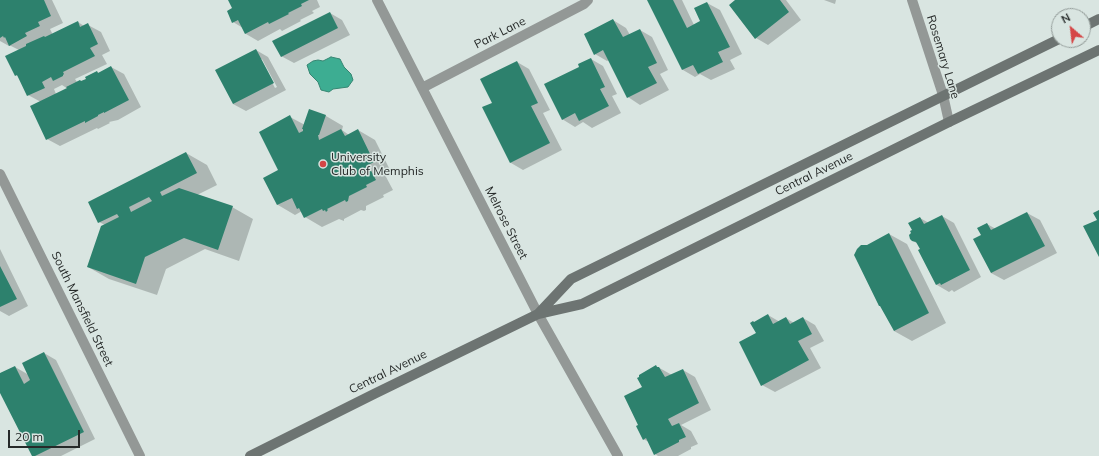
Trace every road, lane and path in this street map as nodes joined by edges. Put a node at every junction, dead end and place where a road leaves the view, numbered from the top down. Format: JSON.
{"nodes":[{"id":1,"x":377,"y":0,"type":"edge"},
{"id":2,"x":588,"y":0,"type":"edge"},
{"id":3,"x":912,"y":0,"type":"edge"},
{"id":4,"x":1051,"y":43,"type":"edge"},
{"id":5,"x":1099,"y":50,"type":"edge"},
{"id":6,"x":422,"y":88,"type":"junction"},
{"id":7,"x":943,"y":95,"type":"junction"},
{"id":8,"x":949,"y":122,"type":"junction"},
{"id":9,"x":0,"y":174,"type":"edge"},
{"id":10,"x":538,"y":314,"type":"junction"},
{"id":11,"x":140,"y":456,"type":"edge"},
{"id":12,"x":250,"y":456,"type":"edge"},
{"id":13,"x":618,"y":456,"type":"edge"}],
"edges":[{"from":1,"to":6,"type":"street","name":"Melrose Street"},
{"from":2,"to":6,"type":"street","name":"Park Lane"},
{"from":3,"to":7,"type":"street","name":"Rosemary Lane"},
{"from":4,"to":7,"type":"main road","name":"Central Avenue"},
{"from":5,"to":8,"type":"main road","name":"Central Avenue"},
{"from":6,"to":10,"type":"street","name":"Melrose Street"},
{"from":7,"to":8,"type":"street","name":"Rosemary Lane"},
{"from":7,"to":10,"type":"main road","name":"Central Avenue"},
{"from":8,"to":10,"type":"main road","name":"Central Avenue"},
{"from":9,"to":11,"type":"street","name":"South Mansfield Street"},
{"from":10,"to":12,"type":"main road","name":"Central Avenue"},
{"from":10,"to":13,"type":"street","name":"Melrose Street"}]}
